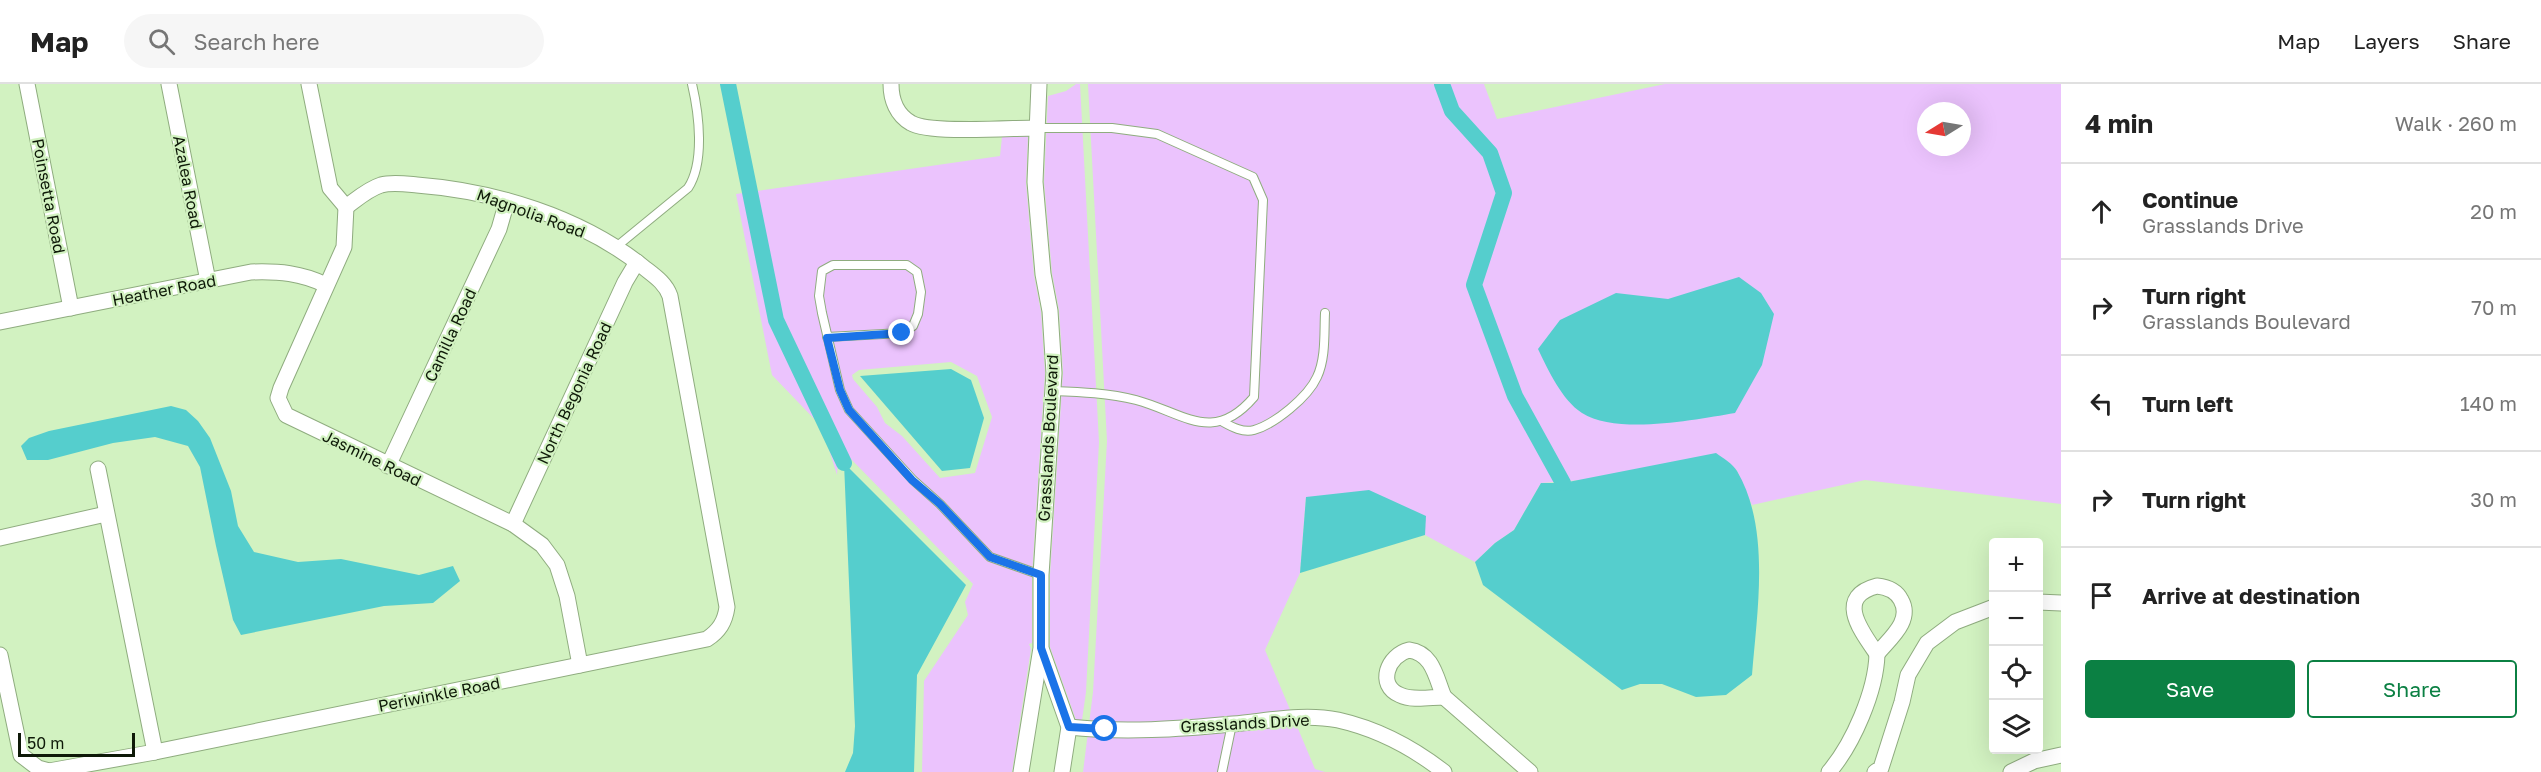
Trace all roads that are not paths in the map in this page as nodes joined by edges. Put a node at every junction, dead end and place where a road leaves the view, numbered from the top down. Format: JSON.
{"nodes":[{"id":1,"x":27,"y":84,"type":"edge"},
{"id":2,"x":169,"y":84,"type":"edge"},
{"id":3,"x":309,"y":84,"type":"edge"},
{"id":4,"x":692,"y":84,"type":"edge"},
{"id":5,"x":891,"y":84,"type":"edge"},
{"id":6,"x":1039,"y":84,"type":"edge"},
{"id":7,"x":1036,"y":128,"type":"junction"},
{"id":8,"x":507,"y":201,"type":"junction"},
{"id":9,"x":346,"y":207,"type":"junction"},
{"id":10,"x":616,"y":247,"type":"junction"},
{"id":11,"x":637,"y":262,"type":"junction"},
{"id":12,"x":208,"y":281,"type":"junction"},
{"id":13,"x":326,"y":285,"type":"junction"},
{"id":14,"x":71,"y":308,"type":"junction"},
{"id":15,"x":1325,"y":313,"type":"dead end"},
{"id":16,"x":0,"y":322,"type":"edge"},
{"id":17,"x":827,"y":338,"type":"junction"},
{"id":18,"x":1052,"y":391,"type":"junction"},
{"id":19,"x":1223,"y":422,"type":"junction"},
{"id":20,"x":388,"y":466,"type":"junction"},
{"id":21,"x":98,"y":469,"type":"dead end"},
{"id":22,"x":106,"y":514,"type":"junction"},
{"id":23,"x":513,"y":524,"type":"junction"},
{"id":24,"x":0,"y":538,"type":"edge"},
{"id":25,"x":1041,"y":575,"type":"junction"},
{"id":26,"x":2043,"y":602,"type":"edge"},
{"id":27,"x":2061,"y":603,"type":"edge"},
{"id":28,"x":1989,"y":609,"type":"edge"},
{"id":29,"x":719,"y":629,"type":"joint"},
{"id":30,"x":1041,"y":648,"type":"junction"},
{"id":31,"x":1877,"y":654,"type":"dead end"},
{"id":32,"x":0,"y":655,"type":"edge"},
{"id":33,"x":580,"y":665,"type":"junction"},
{"id":34,"x":1444,"y":697,"type":"dead end"},
{"id":35,"x":1232,"y":724,"type":"junction"},
{"id":36,"x":1069,"y":727,"type":"junction"},
{"id":37,"x":155,"y":752,"type":"junction"},
{"id":38,"x":2061,"y":755,"type":"edge"},
{"id":39,"x":1881,"y":771,"type":"edge"},
{"id":40,"x":1021,"y":772,"type":"edge"},
{"id":41,"x":1062,"y":772,"type":"edge"},
{"id":42,"x":1222,"y":772,"type":"edge"},
{"id":43,"x":1444,"y":772,"type":"edge"},
{"id":44,"x":1530,"y":772,"type":"edge"},
{"id":45,"x":1830,"y":772,"type":"edge"},
{"id":46,"x":2011,"y":772,"type":"edge"}],
"edges":[{"from":1,"to":14,"type":"street","name":"Poinsetta Road"},
{"from":2,"to":12,"type":"street","name":"Azalea Road"},
{"from":3,"to":9,"type":"street"},
{"from":4,"to":10,"type":"lane"},
{"from":5,"to":7,"type":"street"},
{"from":6,"to":7,"type":"street","name":"Grasslands Boulevard"},
{"from":7,"to":18,"type":"street","name":"Grasslands Boulevard"},
{"from":7,"to":19,"type":"lane"},
{"from":8,"to":9,"type":"street","name":"Magnolia Road"},
{"from":8,"to":10,"type":"street","name":"Magnolia Road"},
{"from":8,"to":20,"type":"street","name":"Camilla Road"},
{"from":9,"to":13,"type":"street","name":"Jasmine Road"},
{"from":10,"to":11,"type":"street","name":"Magnolia Road"},
{"from":11,"to":23,"type":"street","name":"North Begonia Road"},
{"from":11,"to":29,"type":"street","name":"Magnolia Road"},
{"from":12,"to":13,"type":"street","name":"Heather Road"},
{"from":12,"to":14,"type":"street","name":"Heather Road"},
{"from":13,"to":20,"type":"street","name":"Jasmine Road"},
{"from":14,"to":16,"type":"street","name":"Heather Road"},
{"from":15,"to":19,"type":"lane"},
{"from":17,"to":17,"type":"lane"},
{"from":17,"to":25,"type":"lane"},
{"from":18,"to":19,"type":"lane"},
{"from":18,"to":25,"type":"street","name":"Grasslands Boulevard"},
{"from":20,"to":23,"type":"street","name":"Jasmine Road"},
{"from":21,"to":22,"type":"street"},
{"from":22,"to":24,"type":"street"},
{"from":22,"to":37,"type":"street"},
{"from":23,"to":33,"type":"street","name":"Jasmine Road"},
{"from":25,"to":30,"type":"street","name":"Grasslands Boulevard"},
{"from":26,"to":27,"type":"street"},
{"from":28,"to":39,"type":"street"},
{"from":29,"to":33,"type":"street","name":"Periwinkle Road"},
{"from":30,"to":36,"type":"street","name":"Grasslands Boulevard"},
{"from":30,"to":40,"type":"street","name":"Grasslands Boulevard"},
{"from":31,"to":45,"type":"street"},
{"from":32,"to":37,"type":"street","name":"Periwinkle Road"},
{"from":33,"to":37,"type":"street","name":"Periwinkle Road"},
{"from":34,"to":44,"type":"street"},
{"from":35,"to":36,"type":"street","name":"Grasslands Drive"},
{"from":35,"to":42,"type":"lane"},
{"from":35,"to":43,"type":"street","name":"Grasslands Drive"},
{"from":36,"to":41,"type":"street","name":"Grasslands Boulevard"},
{"from":38,"to":46,"type":"street"}]}
